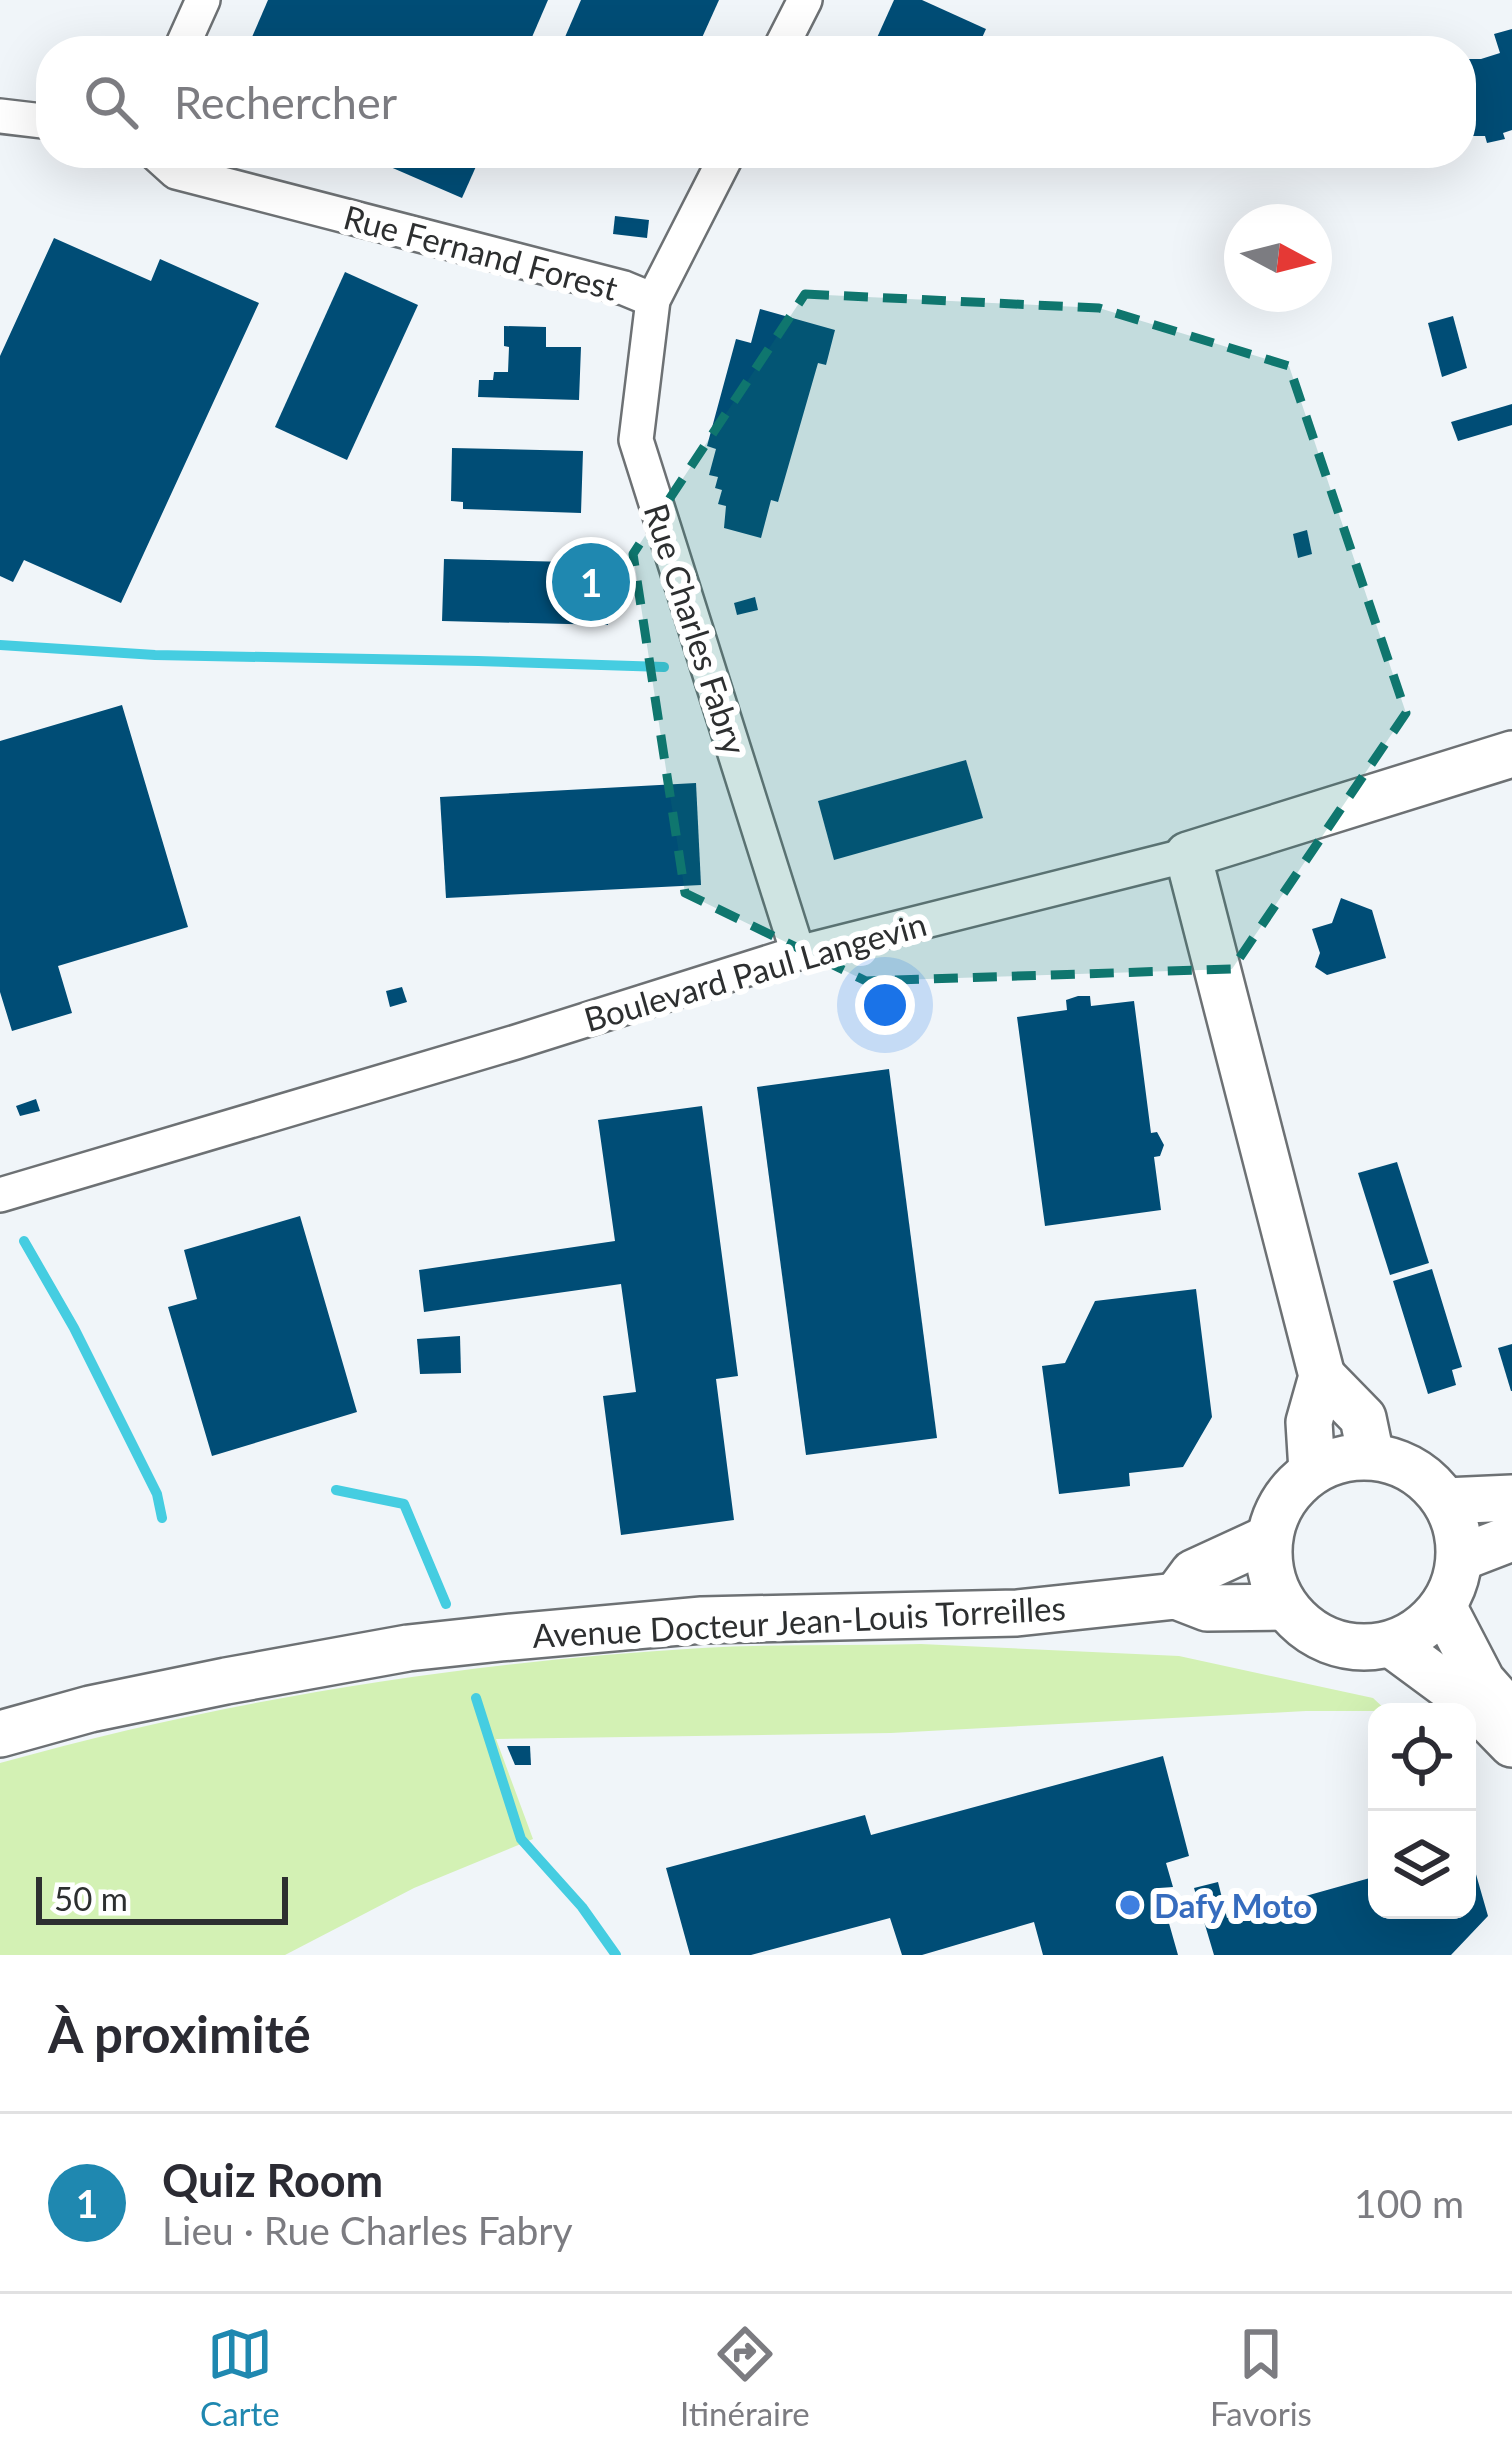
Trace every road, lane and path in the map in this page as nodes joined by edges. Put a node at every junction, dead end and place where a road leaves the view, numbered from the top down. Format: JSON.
{"nodes":[{"id":1,"x":203,"y":0,"type":"edge"},
{"id":2,"x":806,"y":0,"type":"edge"},
{"id":3,"x":186,"y":36,"type":"edge"},
{"id":4,"x":787,"y":36,"type":"edge"},
{"id":5,"x":0,"y":116,"type":"edge"},
{"id":6,"x":36,"y":120,"type":"edge"},
{"id":7,"x":172,"y":168,"type":"edge"},
{"id":8,"x":720,"y":168,"type":"edge"},
{"id":9,"x":653,"y":300,"type":"junction"},
{"id":10,"x":1512,"y":754,"type":"edge"},
{"id":11,"x":1187,"y":855,"type":"junction"},
{"id":12,"x":798,"y":952,"type":"junction"},
{"id":13,"x":0,"y":1195,"type":"edge"},
{"id":14,"x":1322,"y":1376,"type":"junction"},
{"id":15,"x":1371,"y":1456,"type":"junction"},
{"id":16,"x":1312,"y":1471,"type":"junction"},
{"id":17,"x":1512,"y":1498,"type":"edge"},
{"id":18,"x":1445,"y":1501,"type":"junction"},
{"id":19,"x":1269,"y":1538,"type":"junction"},
{"id":20,"x":1512,"y":1538,"type":"edge"},
{"id":21,"x":1460,"y":1558,"type":"junction"},
{"id":22,"x":1176,"y":1596,"type":"junction"},
{"id":23,"x":1443,"y":1606,"type":"junction"},
{"id":24,"x":1286,"y":1607,"type":"junction"},
{"id":25,"x":1391,"y":1644,"type":"junction"},
{"id":26,"x":1512,"y":1715,"type":"edge"},
{"id":27,"x":0,"y":1734,"type":"edge"},
{"id":28,"x":1512,"y":1744,"type":"edge"}],
"edges":[{"from":1,"to":3,"type":"street"},
{"from":2,"to":4,"type":"street"},
{"from":5,"to":6,"type":"street"},
{"from":7,"to":9,"type":"street","name":"Rue Fernand Forest"},
{"from":8,"to":9,"type":"street","name":"Rue Fernand Forest"},
{"from":9,"to":12,"type":"street","name":"Rue Charles Fabry"},
{"from":10,"to":11,"type":"main road","name":"Boulevard Paul Langevin"},
{"from":11,"to":12,"type":"street","name":"Boulevard Paul Langevin"},
{"from":11,"to":14,"type":"main road"},
{"from":12,"to":13,"type":"street","name":"Boulevard Paul Langevin"},
{"from":14,"to":15,"type":"main road"},
{"from":14,"to":16,"type":"main road"},
{"from":15,"to":16,"type":"main road"},
{"from":15,"to":18,"type":"main road"},
{"from":16,"to":19,"type":"main road"},
{"from":17,"to":18,"type":"main road"},
{"from":18,"to":21,"type":"main road"},
{"from":19,"to":22,"type":"main road"},
{"from":19,"to":24,"type":"main road"},
{"from":20,"to":21,"type":"main road"},
{"from":21,"to":23,"type":"main road"},
{"from":22,"to":24,"type":"main road","name":"Avenue Docteur Jean-Louis Torreilles"},
{"from":22,"to":27,"type":"main road","name":"Avenue Docteur Jean-Louis Torreilles"},
{"from":23,"to":25,"type":"main road"},
{"from":23,"to":26,"type":"main road"},
{"from":24,"to":25,"type":"main road"},
{"from":25,"to":28,"type":"main road"}]}
